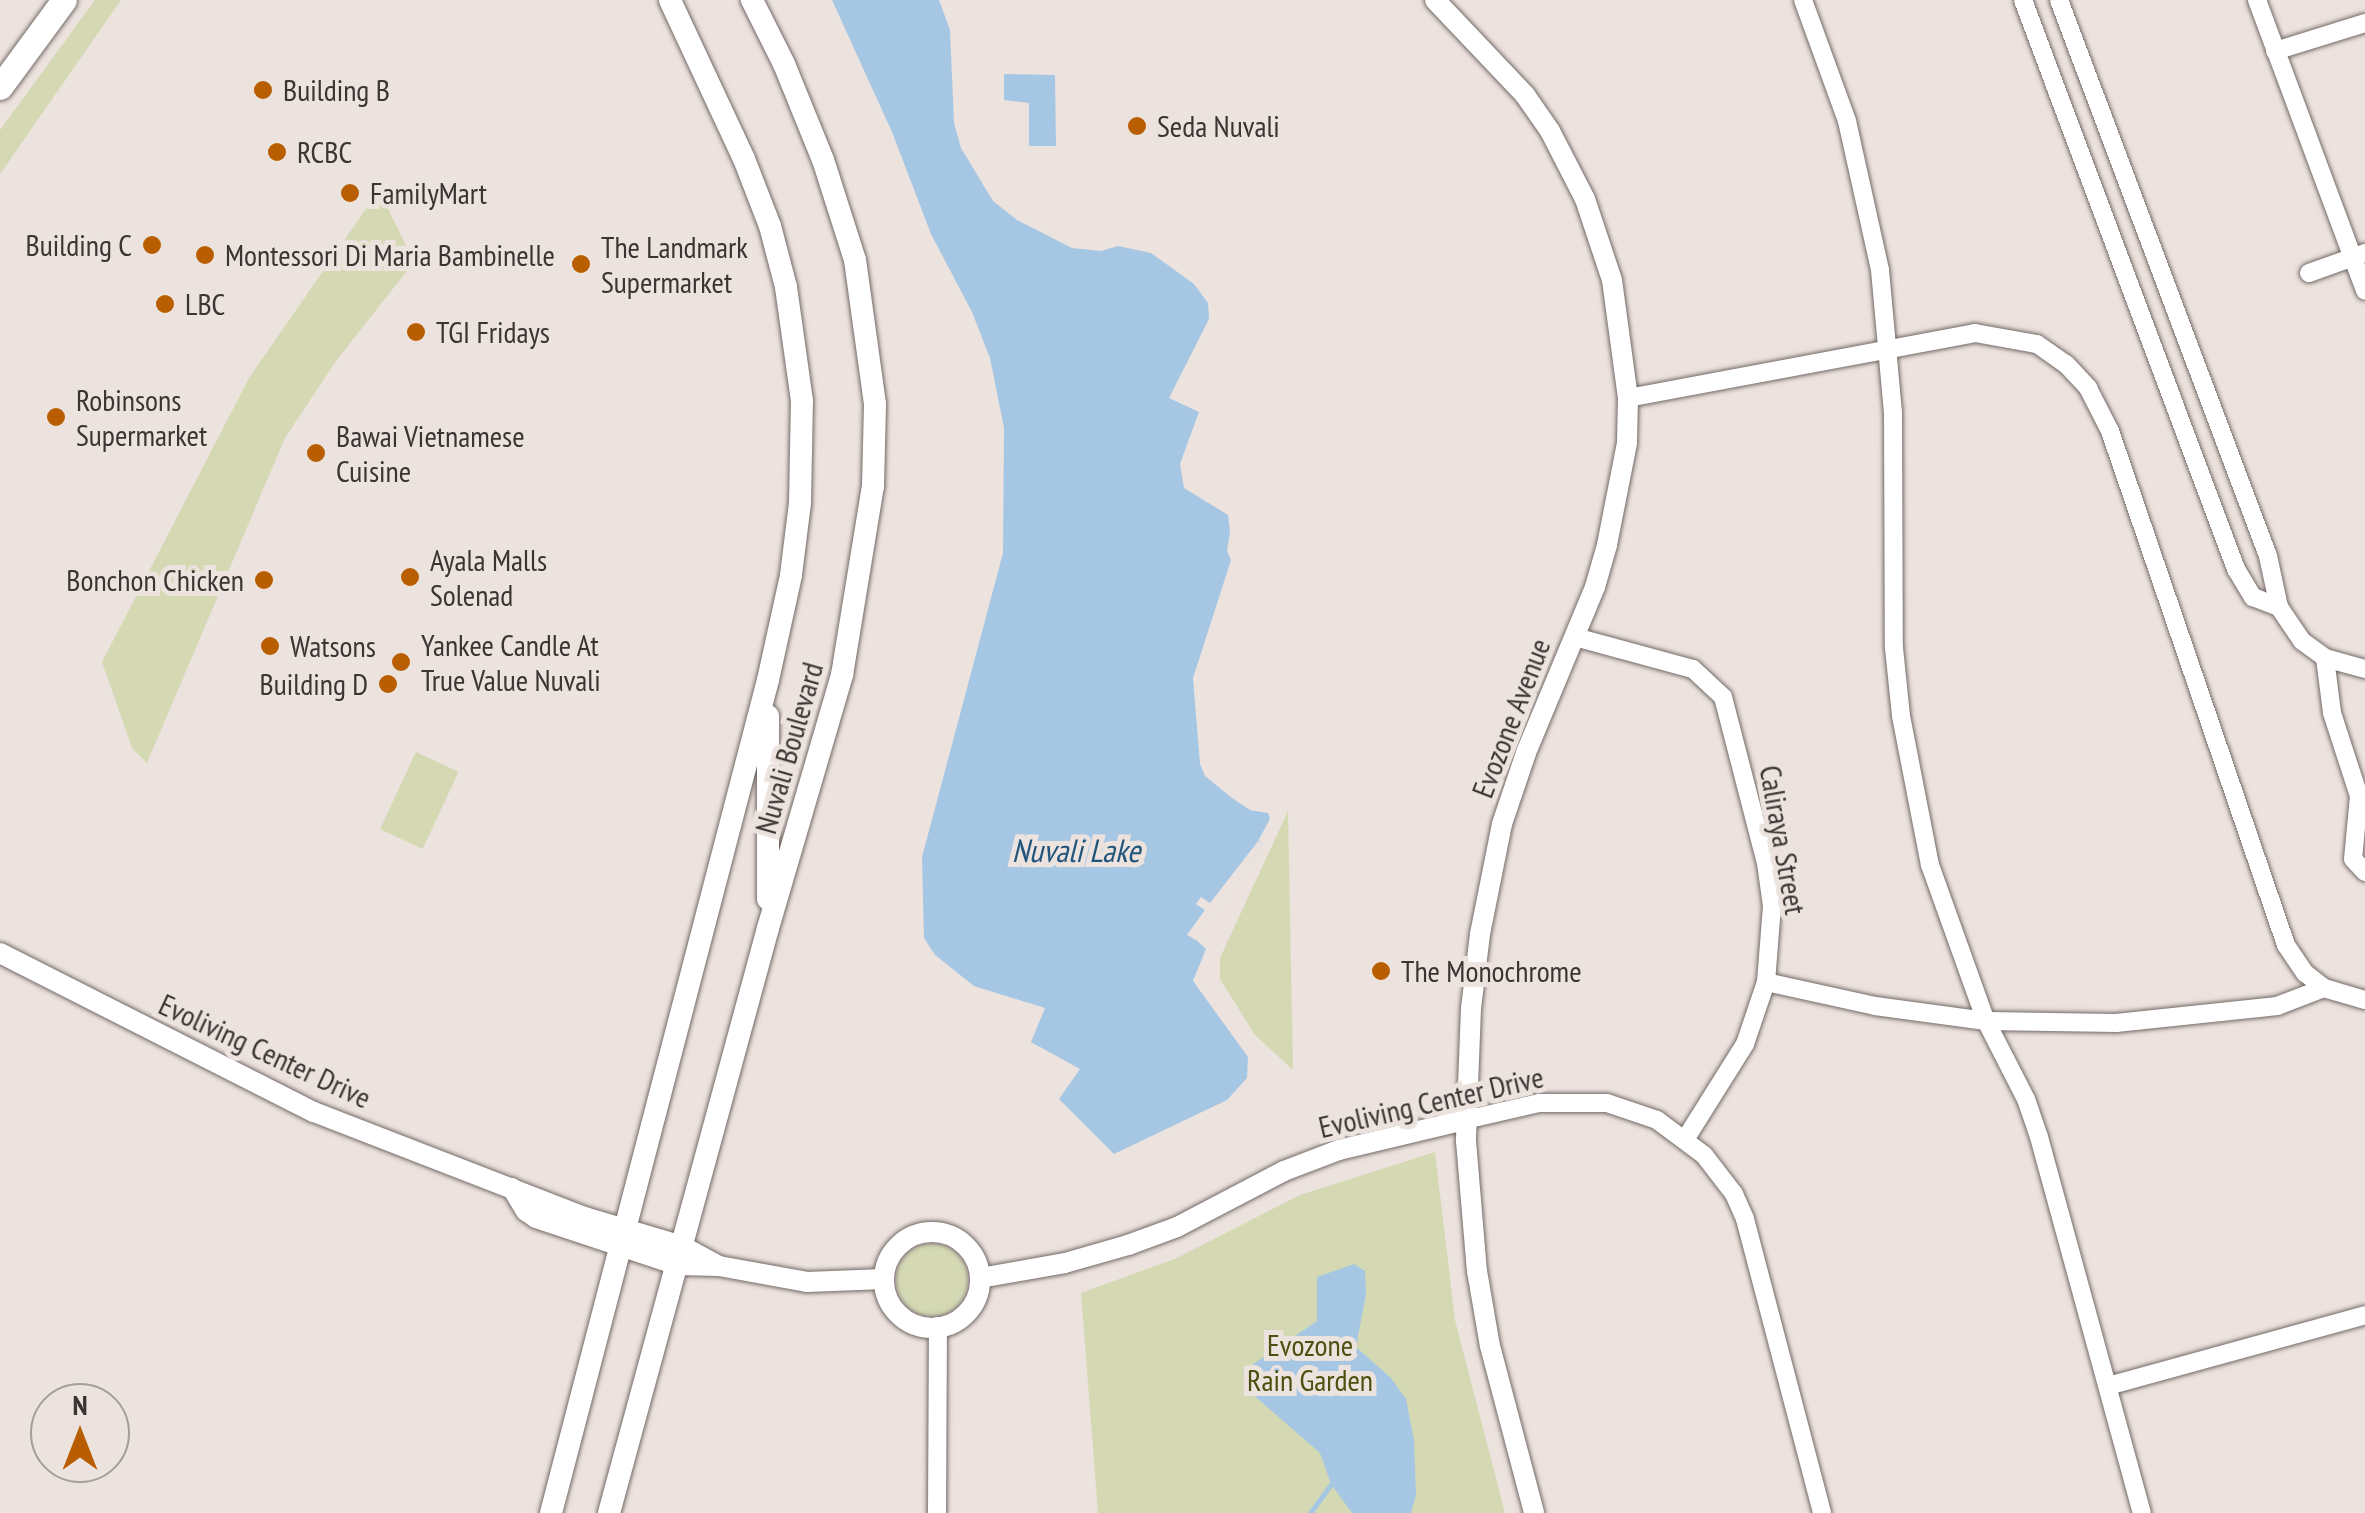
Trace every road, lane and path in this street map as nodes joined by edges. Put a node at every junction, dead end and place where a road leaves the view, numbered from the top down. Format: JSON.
{"nodes":[{"id":1,"x":64,"y":0,"type":"edge"},
{"id":2,"x":670,"y":0,"type":"edge"},
{"id":3,"x":752,"y":0,"type":"edge"},
{"id":4,"x":1434,"y":0,"type":"edge"},
{"id":5,"x":1803,"y":0,"type":"edge"},
{"id":6,"x":2023,"y":0,"type":"edge"},
{"id":7,"x":2059,"y":0,"type":"edge"},
{"id":8,"x":2256,"y":0,"type":"edge"},
{"id":9,"x":2365,"y":23,"type":"edge"},
{"id":10,"x":2275,"y":50,"type":"junction"},
{"id":11,"x":4,"y":78,"type":"edge"},
{"id":12,"x":2094,"y":92,"type":"junction"},
{"id":13,"x":2062,"y":103,"type":"junction"},
{"id":14,"x":2359,"y":255,"type":"edge"},
{"id":15,"x":2309,"y":273,"type":"dead end"},
{"id":16,"x":2365,"y":291,"type":"edge"},
{"id":17,"x":1888,"y":349,"type":"junction"},
{"id":18,"x":1628,"y":398,"type":"junction"},
{"id":19,"x":2279,"y":607,"type":"junction"},
{"id":20,"x":1575,"y":638,"type":"junction"},
{"id":21,"x":2325,"y":658,"type":"junction"},
{"id":22,"x":2365,"y":669,"type":"edge"},
{"id":23,"x":768,"y":680,"type":"junction"},
{"id":24,"x":2362,"y":798,"type":"edge"},
{"id":25,"x":2365,"y":872,"type":"edge"},
{"id":26,"x":768,"y":928,"type":"junction"},
{"id":27,"x":0,"y":953,"type":"edge"},
{"id":28,"x":1766,"y":982,"type":"junction"},
{"id":29,"x":2324,"y":988,"type":"junction"},
{"id":30,"x":2365,"y":1000,"type":"edge"},
{"id":31,"x":1986,"y":1022,"type":"junction"},
{"id":32,"x":1465,"y":1120,"type":"junction"},
{"id":33,"x":1686,"y":1138,"type":"junction"},
{"id":34,"x":621,"y":1238,"type":"junction"},
{"id":35,"x":679,"y":1255,"type":"junction"},
{"id":36,"x":980,"y":1278,"type":"junction"},
{"id":37,"x":884,"y":1279,"type":"junction"},
{"id":38,"x":2365,"y":1315,"type":"edge"},
{"id":39,"x":938,"y":1326,"type":"junction"},
{"id":40,"x":2108,"y":1386,"type":"junction"},
{"id":41,"x":550,"y":1513,"type":"edge"},
{"id":42,"x":609,"y":1513,"type":"edge"},
{"id":43,"x":936,"y":1513,"type":"edge"},
{"id":44,"x":1534,"y":1513,"type":"edge"},
{"id":45,"x":1822,"y":1513,"type":"edge"},
{"id":46,"x":2142,"y":1513,"type":"edge"}],
"edges":[{"from":1,"to":11,"type":"main road"},
{"from":2,"to":23,"type":"main road","name":"Nuvali Boulevard"},
{"from":3,"to":26,"type":"main road","name":"Nuvali Boulevard"},
{"from":4,"to":18,"type":"street","name":"Evozone Avenue"},
{"from":5,"to":17,"type":"street"},
{"from":6,"to":13,"type":"street"},
{"from":7,"to":12,"type":"street"},
{"from":8,"to":10,"type":"street"},
{"from":9,"to":10,"type":"street"},
{"from":10,"to":14,"type":"street"},
{"from":12,"to":13,"type":"street"},
{"from":12,"to":19,"type":"street"},
{"from":13,"to":19,"type":"street"},
{"from":14,"to":15,"type":"street"},
{"from":14,"to":16,"type":"street"},
{"from":17,"to":18,"type":"street"},
{"from":17,"to":29,"type":"street"},
{"from":17,"to":31,"type":"street"},
{"from":18,"to":20,"type":"street","name":"Evozone Avenue"},
{"from":19,"to":21,"type":"street"},
{"from":20,"to":28,"type":"street","name":"Caliraya Street"},
{"from":20,"to":32,"type":"street","name":"Evozone Avenue"},
{"from":21,"to":22,"type":"street"},
{"from":21,"to":24,"type":"street"},
{"from":23,"to":26,"type":"main road"},
{"from":23,"to":34,"type":"main road","name":"Nuvali Boulevard"},
{"from":24,"to":25,"type":"street"},
{"from":26,"to":35,"type":"main road","name":"Nuvali Boulevard"},
{"from":27,"to":34,"type":"street","name":"Evoliving Center Drive"},
{"from":28,"to":31,"type":"street"},
{"from":28,"to":33,"type":"street","name":"Caliraya Street"},
{"from":29,"to":30,"type":"street"},
{"from":29,"to":31,"type":"street"},
{"from":31,"to":40,"type":"street"},
{"from":32,"to":33,"type":"street","name":"Evoliving Center Drive"},
{"from":32,"to":36,"type":"street","name":"Evoliving Center Drive"},
{"from":32,"to":44,"type":"street","name":"Evozone Avenue"},
{"from":33,"to":45,"type":"street","name":"Evoliving Center Drive"},
{"from":34,"to":35,"type":"street","name":"Evoliving Center Drive"},
{"from":34,"to":41,"type":"main road","name":"Nuvali Boulevard"},
{"from":35,"to":37,"type":"street","name":"Evoliving Center Drive"},
{"from":35,"to":42,"type":"main road","name":"Nuvali Boulevard"},
{"from":36,"to":37,"type":"street"},
{"from":36,"to":39,"type":"street"},
{"from":37,"to":39,"type":"street"},
{"from":38,"to":40,"type":"street"},
{"from":39,"to":43,"type":"street"},
{"from":40,"to":46,"type":"street"}]}
